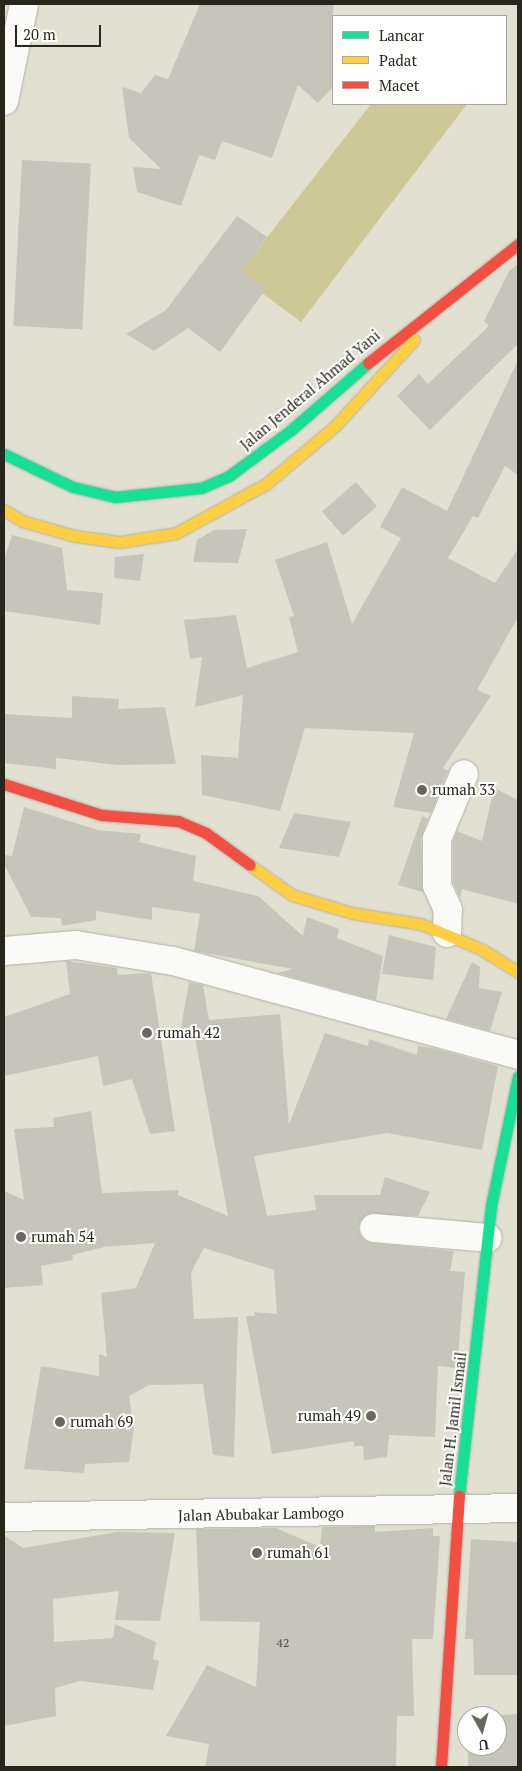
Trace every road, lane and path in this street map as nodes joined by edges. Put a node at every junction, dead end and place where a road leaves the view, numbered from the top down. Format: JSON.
{"nodes":[{"id":1,"x":24,"y":4,"type":"edge"},
{"id":2,"x":4,"y":101,"type":"edge"},
{"id":3,"x":518,"y":244,"type":"edge"},
{"id":4,"x":434,"y":313,"type":"junction"},
{"id":5,"x":4,"y":454,"type":"edge"},
{"id":6,"x":4,"y":510,"type":"edge"},
{"id":7,"x":464,"y":774,"type":"dead end"},
{"id":8,"x":4,"y":784,"type":"edge"},
{"id":9,"x":446,"y":933,"type":"junction"},
{"id":10,"x":4,"y":951,"type":"edge"},
{"id":11,"x":518,"y":972,"type":"edge"},
{"id":12,"x":518,"y":1055,"type":"edge"},
{"id":13,"x":518,"y":1077,"type":"edge"},
{"id":14,"x":374,"y":1228,"type":"dead end"},
{"id":15,"x":488,"y":1238,"type":"junction"},
{"id":16,"x":518,"y":1508,"type":"edge"},
{"id":17,"x":457,"y":1511,"type":"junction"},
{"id":18,"x":4,"y":1517,"type":"edge"},
{"id":19,"x":441,"y":1767,"type":"edge"}],
"edges":[{"from":1,"to":2,"type":"street"},
{"from":3,"to":4,"type":"main road","name":"Jalan Jenderal Ahmad Yani"},
{"from":4,"to":5,"type":"main road","name":"Jalan Jenderal Ahmad Yani"},
{"from":4,"to":6,"type":"main road","name":"Jalan Jenderal Ahmad Yani"},
{"from":7,"to":9,"type":"street"},
{"from":8,"to":9,"type":"main road"},
{"from":9,"to":11,"type":"main road"},
{"from":10,"to":12,"type":"street"},
{"from":13,"to":15,"type":"main road","name":"Jalan H. Jamil Ismail"},
{"from":14,"to":15,"type":"street"},
{"from":15,"to":17,"type":"main road","name":"Jalan H. Jamil Ismail"},
{"from":16,"to":17,"type":"street","name":"Jalan Abubakar Lambogo"},
{"from":17,"to":18,"type":"street","name":"Jalan Abubakar Lambogo"},
{"from":17,"to":19,"type":"main road","name":"Jalan H. Jamil Ismail"}]}
